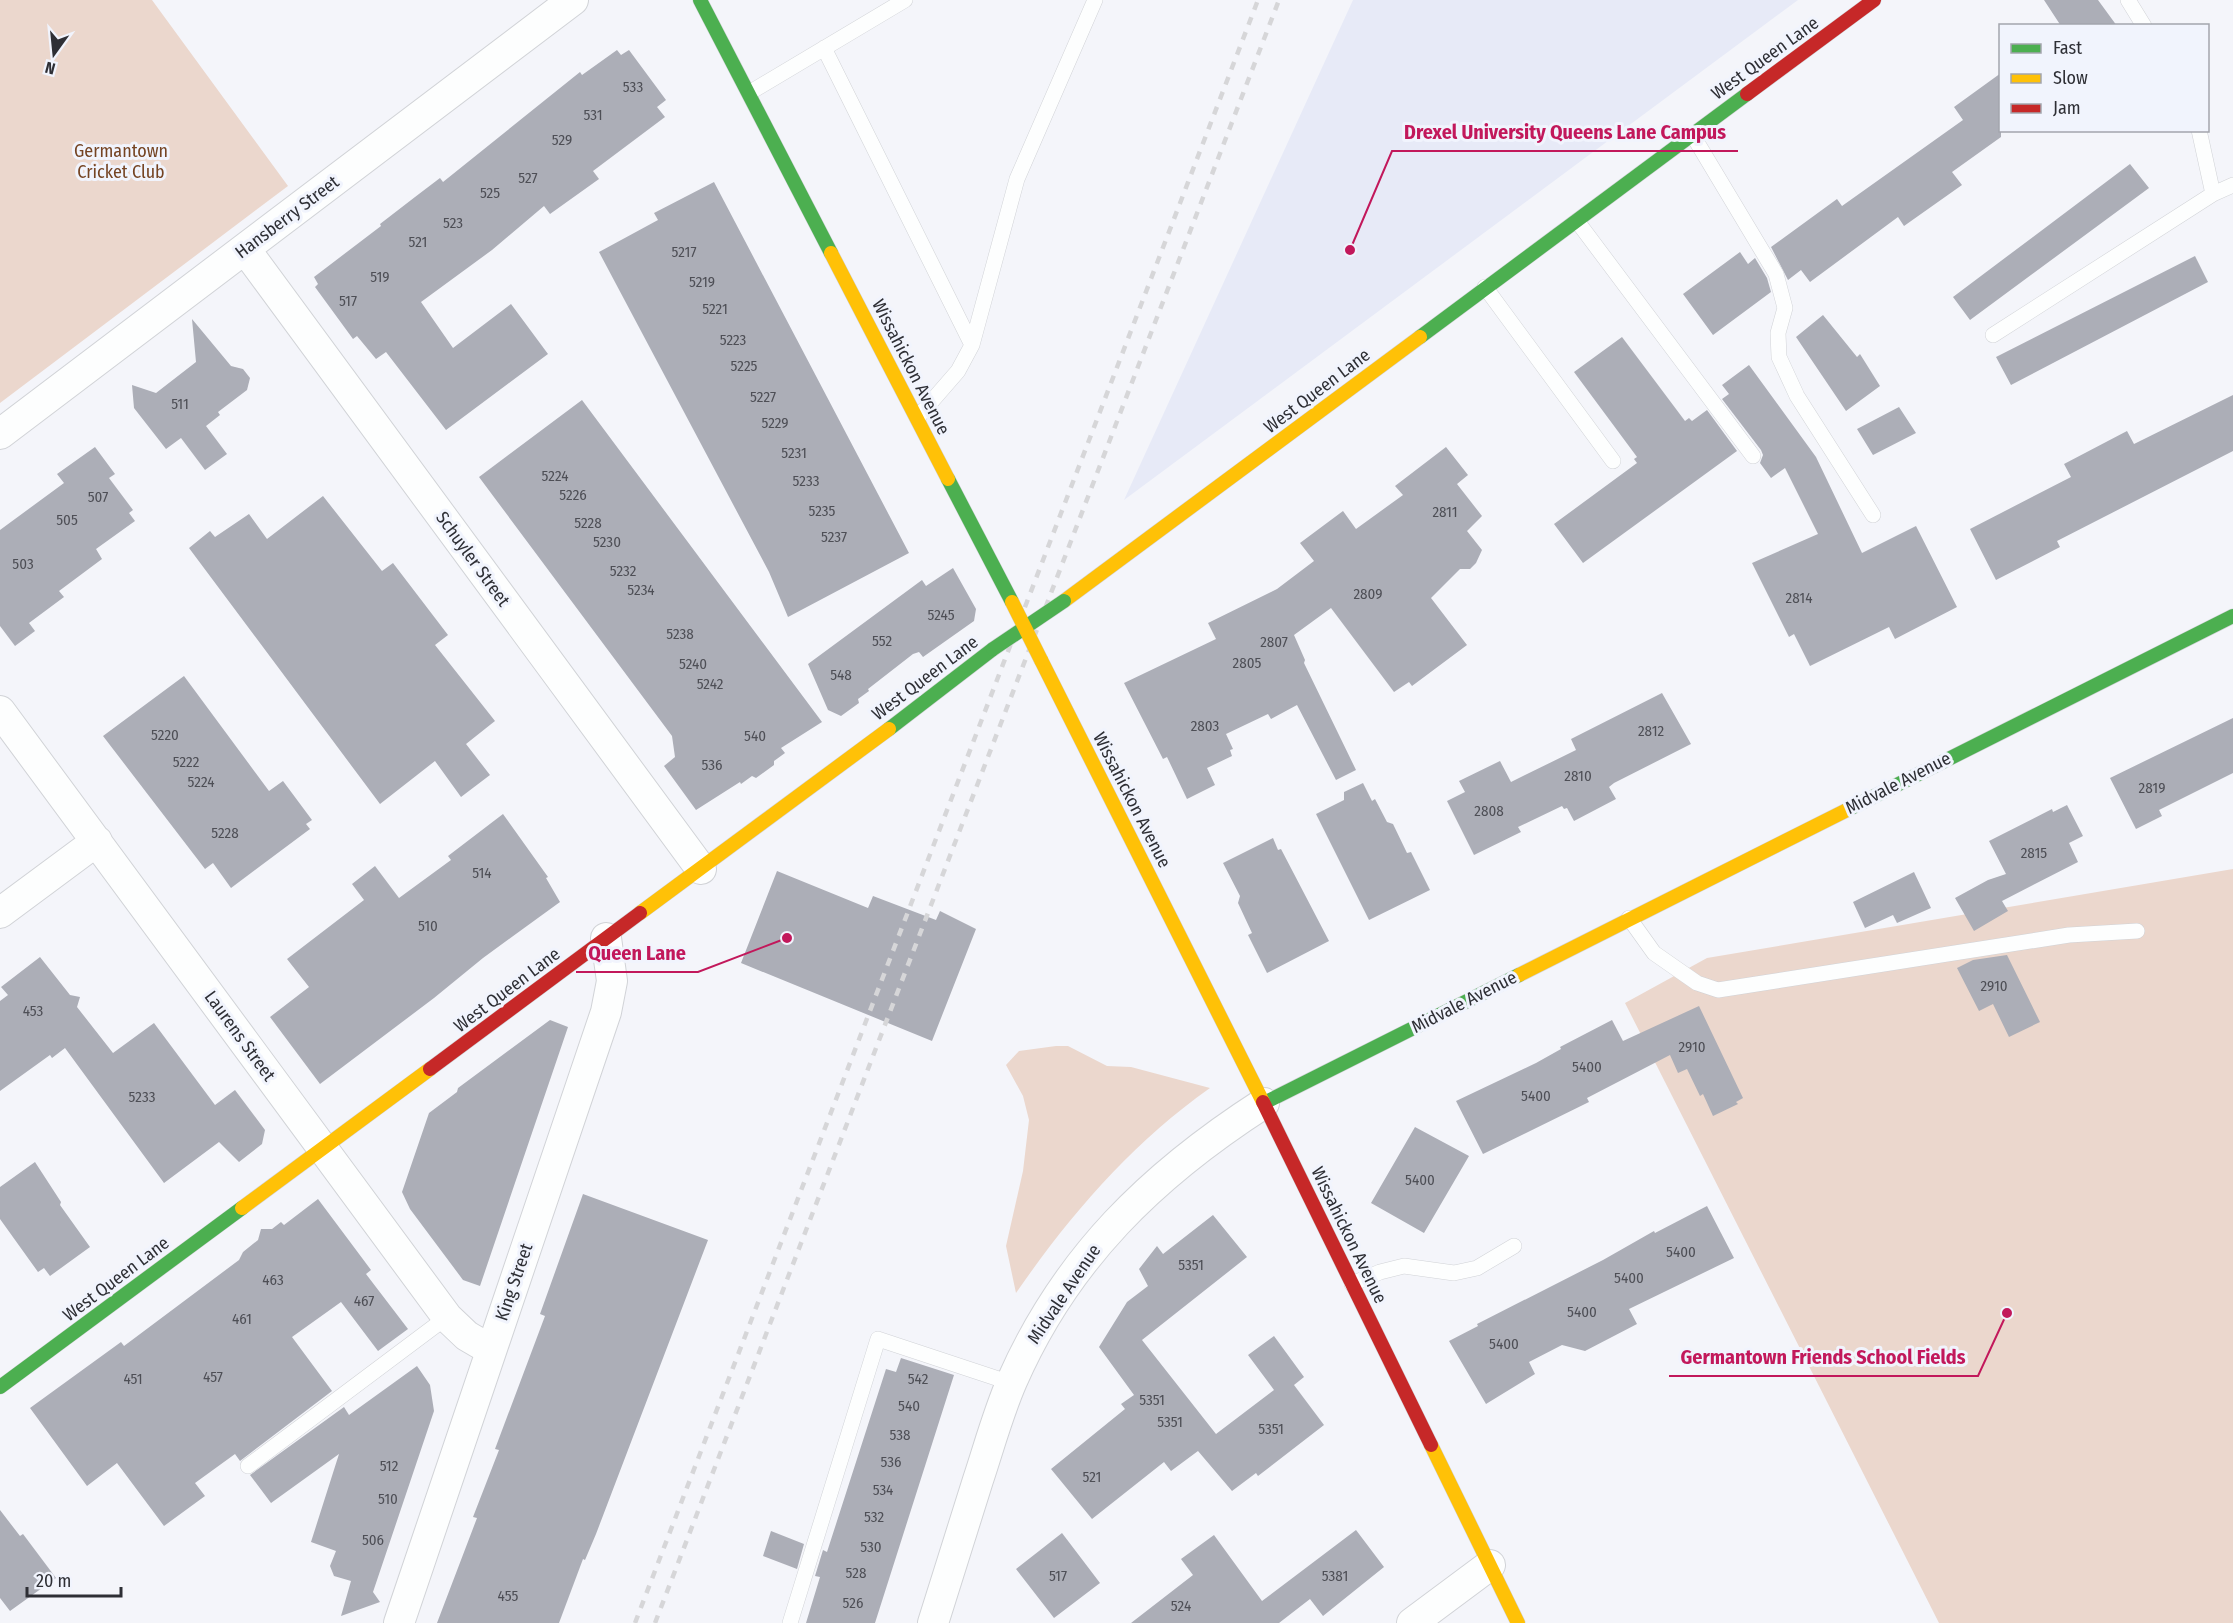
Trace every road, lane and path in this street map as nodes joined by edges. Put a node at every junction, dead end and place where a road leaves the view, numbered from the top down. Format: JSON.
{"nodes":[{"id":1,"x":573,"y":0,"type":"edge"},
{"id":2,"x":700,"y":0,"type":"edge"},
{"id":3,"x":905,"y":0,"type":"edge"},
{"id":4,"x":1095,"y":0,"type":"edge"},
{"id":5,"x":1874,"y":0,"type":"edge"},
{"id":6,"x":2128,"y":0,"type":"edge"},
{"id":7,"x":2143,"y":24,"type":"edge"},
{"id":8,"x":824,"y":48,"type":"junction"},
{"id":9,"x":749,"y":93,"type":"junction"},
{"id":10,"x":2199,"y":132,"type":"edge"},
{"id":11,"x":1692,"y":134,"type":"junction"},
{"id":12,"x":2233,"y":185,"type":"edge"},
{"id":13,"x":2214,"y":194,"type":"junction"},
{"id":14,"x":1577,"y":221,"type":"junction"},
{"id":15,"x":245,"y":249,"type":"junction"},
{"id":16,"x":1485,"y":287,"type":"junction"},
{"id":17,"x":1993,"y":335,"type":"dead end"},
{"id":18,"x":972,"y":345,"type":"junction"},
{"id":19,"x":918,"y":417,"type":"junction"},
{"id":20,"x":0,"y":434,"type":"edge"},
{"id":21,"x":1754,"y":456,"type":"dead end"},
{"id":22,"x":1613,"y":461,"type":"dead end"},
{"id":23,"x":1873,"y":515,"type":"dead end"},
{"id":24,"x":2233,"y":616,"type":"edge"},
{"id":25,"x":1025,"y":627,"type":"junction"},
{"id":26,"x":0,"y":711,"type":"edge"},
{"id":27,"x":97,"y":842,"type":"junction"},
{"id":28,"x":701,"y":869,"type":"junction"},
{"id":29,"x":0,"y":913,"type":"edge"},
{"id":30,"x":1629,"y":918,"type":"junction"},
{"id":31,"x":2137,"y":931,"type":"dead end"},
{"id":32,"x":606,"y":938,"type":"junction"},
{"id":33,"x":1264,"y":1103,"type":"junction"},
{"id":34,"x":323,"y":1148,"type":"junction"},
{"id":35,"x":1514,"y":1246,"type":"dead end"},
{"id":36,"x":1353,"y":1284,"type":"junction"},
{"id":37,"x":447,"y":1317,"type":"junction"},
{"id":38,"x":491,"y":1350,"type":"junction"},
{"id":39,"x":1011,"y":1383,"type":"junction"},
{"id":40,"x":0,"y":1387,"type":"edge"},
{"id":41,"x":248,"y":1466,"type":"dead end"},
{"id":42,"x":1490,"y":1565,"type":"junction"},
{"id":43,"x":399,"y":1623,"type":"edge"},
{"id":44,"x":790,"y":1623,"type":"edge"},
{"id":45,"x":933,"y":1623,"type":"edge"},
{"id":46,"x":1412,"y":1623,"type":"edge"},
{"id":47,"x":1518,"y":1623,"type":"edge"}],
"edges":[{"from":1,"to":15,"type":"street","name":"Hansberry Street"},
{"from":2,"to":9,"type":"street","name":"Wissahickon Avenue"},
{"from":3,"to":8,"type":"lane"},
{"from":4,"to":18,"type":"lane"},
{"from":5,"to":11,"type":"street","name":"West Queen Lane"},
{"from":6,"to":7,"type":"lane"},
{"from":8,"to":9,"type":"lane"},
{"from":8,"to":18,"type":"lane"},
{"from":9,"to":19,"type":"street","name":"Wissahickon Avenue"},
{"from":10,"to":13,"type":"lane"},
{"from":11,"to":14,"type":"street","name":"West Queen Lane"},
{"from":11,"to":23,"type":"lane"},
{"from":12,"to":13,"type":"lane"},
{"from":13,"to":17,"type":"lane"},
{"from":14,"to":16,"type":"street","name":"West Queen Lane"},
{"from":14,"to":21,"type":"lane"},
{"from":15,"to":20,"type":"street","name":"Hansberry Street"},
{"from":15,"to":28,"type":"street","name":"Schuyler Street"},
{"from":16,"to":22,"type":"lane"},
{"from":16,"to":25,"type":"street","name":"West Queen Lane","bridge":true},
{"from":18,"to":19,"type":"lane"},
{"from":19,"to":25,"type":"street","name":"Wissahickon Avenue","bridge":true},
{"from":24,"to":30,"type":"street","name":"Midvale Avenue"},
{"from":25,"to":28,"type":"street","name":"West Queen Lane","bridge":true},
{"from":25,"to":33,"type":"street","name":"Wissahickon Avenue","bridge":true},
{"from":26,"to":27,"type":"street","name":"Laurens Street"},
{"from":27,"to":29,"type":"street"},
{"from":27,"to":34,"type":"street","name":"Laurens Street"},
{"from":28,"to":32,"type":"street","name":"West Queen Lane"},
{"from":30,"to":31,"type":"lane"},
{"from":30,"to":33,"type":"street","name":"Midvale Avenue"},
{"from":32,"to":34,"type":"street","name":"West Queen Lane"},
{"from":32,"to":38,"type":"street","name":"King Street"},
{"from":33,"to":36,"type":"street","name":"Wissahickon Avenue"},
{"from":33,"to":39,"type":"street","name":"Midvale Avenue"},
{"from":34,"to":37,"type":"street","name":"Laurens Street"},
{"from":34,"to":40,"type":"street","name":"West Queen Lane"},
{"from":35,"to":36,"type":"lane"},
{"from":36,"to":42,"type":"street","name":"Wissahickon Avenue"},
{"from":37,"to":38,"type":"street","name":"Laurens Street"},
{"from":37,"to":41,"type":"lane"},
{"from":38,"to":43,"type":"street","name":"King Street"},
{"from":39,"to":44,"type":"lane"},
{"from":39,"to":45,"type":"street","name":"Midvale Avenue"},
{"from":42,"to":46,"type":"street"},
{"from":42,"to":47,"type":"street","name":"Wissahickon Avenue"}]}
